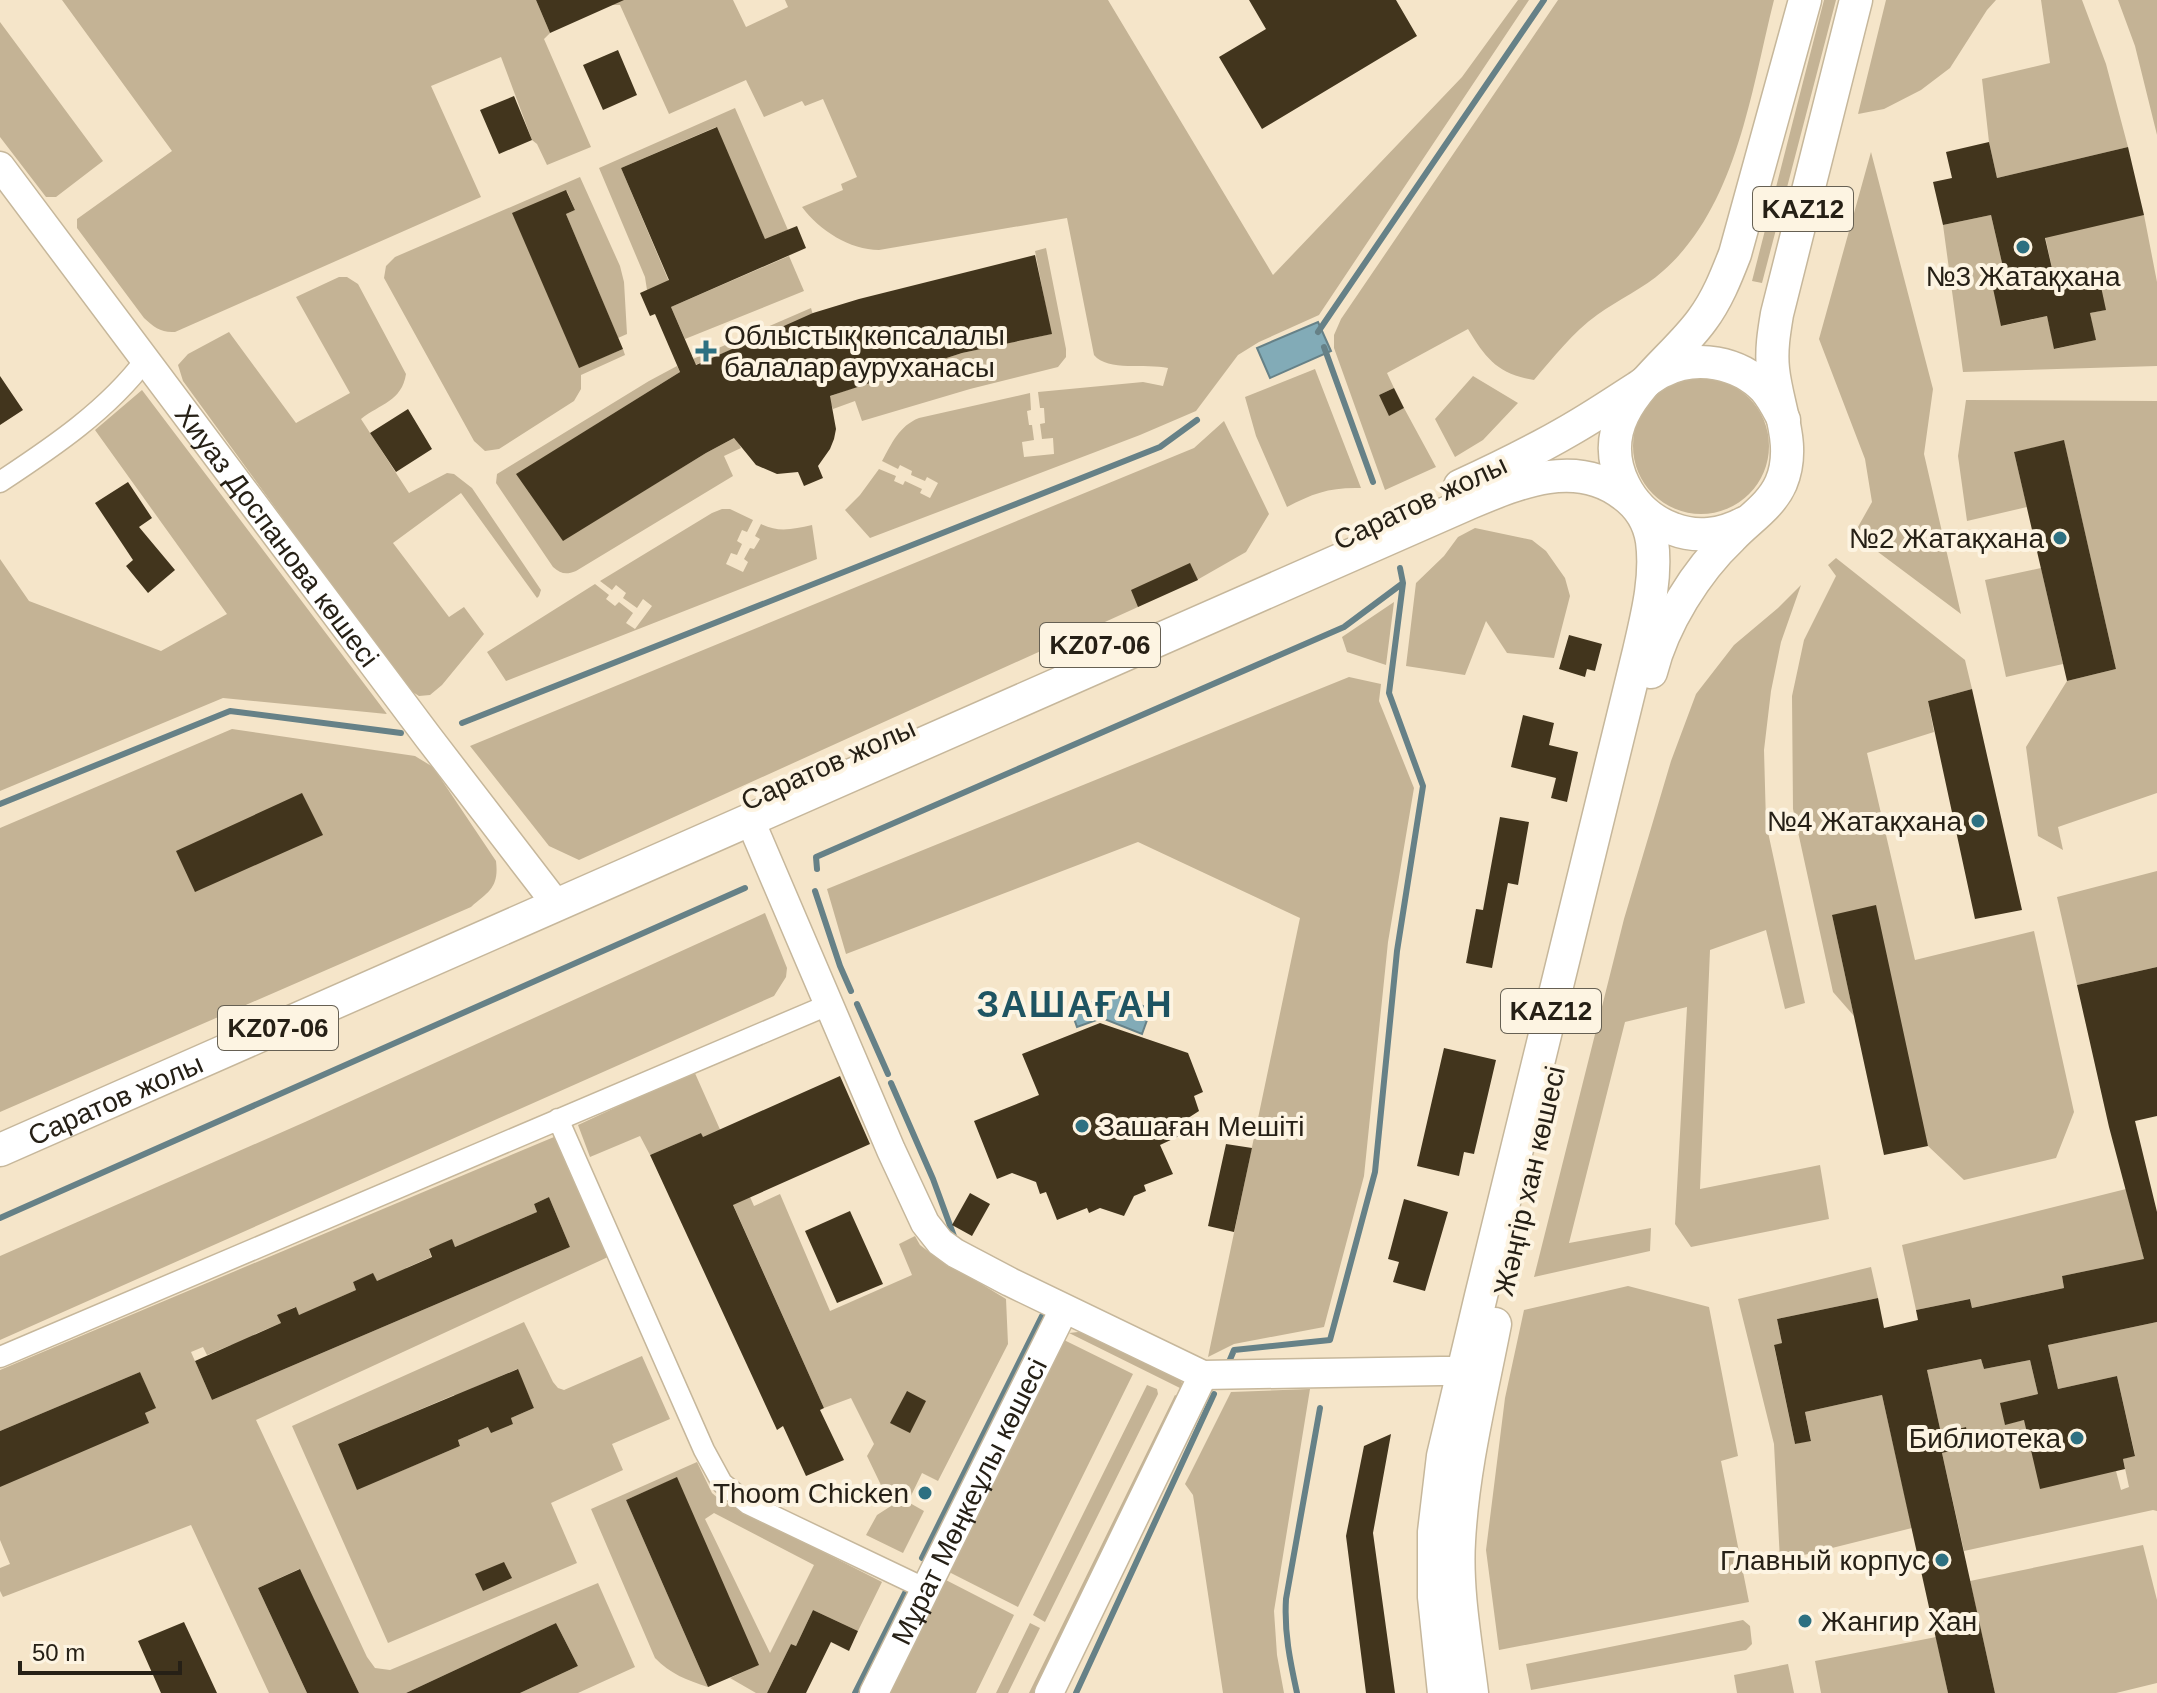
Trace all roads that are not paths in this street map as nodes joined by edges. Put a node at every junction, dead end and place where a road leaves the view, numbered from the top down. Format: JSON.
{"nodes":[{"id":1,"x":1805,"y":0,"type":"edge"},
{"id":2,"x":1856,"y":0,"type":"edge"},
{"id":3,"x":0,"y":166,"type":"edge"},
{"id":4,"x":146,"y":359,"type":"junction"},
{"id":5,"x":1647,"y":382,"type":"junction"},
{"id":6,"x":1784,"y":420,"type":"junction"},
{"id":7,"x":0,"y":482,"type":"edge"},
{"id":8,"x":1639,"y":508,"type":"junction"},
{"id":9,"x":1753,"y":518,"type":"junction"},
{"id":10,"x":750,"y":820,"type":"junction"},
{"id":11,"x":551,"y":897,"type":"junction"},
{"id":12,"x":828,"y":1005,"type":"junction"},
{"id":13,"x":558,"y":1119,"type":"junction"},
{"id":14,"x":0,"y":1129,"type":"edge"},
{"id":15,"x":0,"y":1150,"type":"edge"},
{"id":16,"x":1064,"y":1309,"type":"junction"},
{"id":17,"x":0,"y":1357,"type":"edge"},
{"id":18,"x":1474,"y":1373,"type":"junction"},
{"id":19,"x":1203,"y":1375,"type":"junction"},
{"id":20,"x":926,"y":1589,"type":"junction"},
{"id":21,"x":874,"y":1693,"type":"edge"},
{"id":22,"x":1049,"y":1693,"type":"edge"},
{"id":23,"x":1444,"y":1693,"type":"edge"},
{"id":24,"x":1472,"y":1693,"type":"edge"}],
"edges":[{"from":1,"to":5,"type":"main road","name":"Жәңгір хан көшесі","number":"KAZ12"},
{"from":2,"to":6,"type":"main road","name":"Жәңгір хан көшесі","number":"KAZ12"},
{"from":3,"to":4,"type":"main road","name":"Хиуаз Доспанова көшесі"},
{"from":4,"to":7,"type":"street"},
{"from":4,"to":11,"type":"main road","name":"Хиуаз Доспанова көшесі"},
{"from":5,"to":6,"type":"main road","name":"Жәңгір хан көшесі","number":"KAZ12"},
{"from":5,"to":8,"type":"main road","name":"Жәңгір хан көшесі","number":"KAZ12"},
{"from":5,"to":11,"type":"main road","name":"Саратов жолы","number":"KZ07-06"},
{"from":6,"to":9,"type":"main road","name":"Жәңгір хан көшесі","number":"KAZ12"},
{"from":8,"to":9,"type":"main road","name":"Жәңгір хан көшесі","number":"KAZ12"},
{"from":8,"to":10,"type":"main road","name":"Саратов жолы","number":"KZ07-06"},
{"from":8,"to":18,"type":"main road","name":"Жәңгір хан көшесі","number":"KAZ12"},
{"from":9,"to":18,"type":"main road","name":"Жәңгір хан көшесі","number":"KAZ12"},
{"from":10,"to":11,"type":"main road","name":"Саратов жолы","number":"KZ07-06"},
{"from":10,"to":12,"type":"main road"},
{"from":11,"to":14,"type":"main road","name":"Саратов жолы","number":"KZ07-06"},
{"from":11,"to":15,"type":"main road","name":"Саратов жолы","number":"KZ07-06"},
{"from":12,"to":13,"type":"street"},
{"from":12,"to":16,"type":"main road"},
{"from":13,"to":17,"type":"street"},
{"from":13,"to":20,"type":"street"},
{"from":16,"to":19,"type":"main road"},
{"from":16,"to":20,"type":"main road","name":"Мұрат Мөңкеұлы көшесі"},
{"from":18,"to":19,"type":"main road"},
{"from":18,"to":23,"type":"main road","name":"Жәңгір хан көшесі","number":"KAZ12"},
{"from":18,"to":24,"type":"main road","name":"Жәңгір хан көшесі","number":"KAZ12"},
{"from":19,"to":22,"type":"main road"},
{"from":20,"to":21,"type":"main road","name":"Мұрат Мөңкеұлы көшесі"}]}
